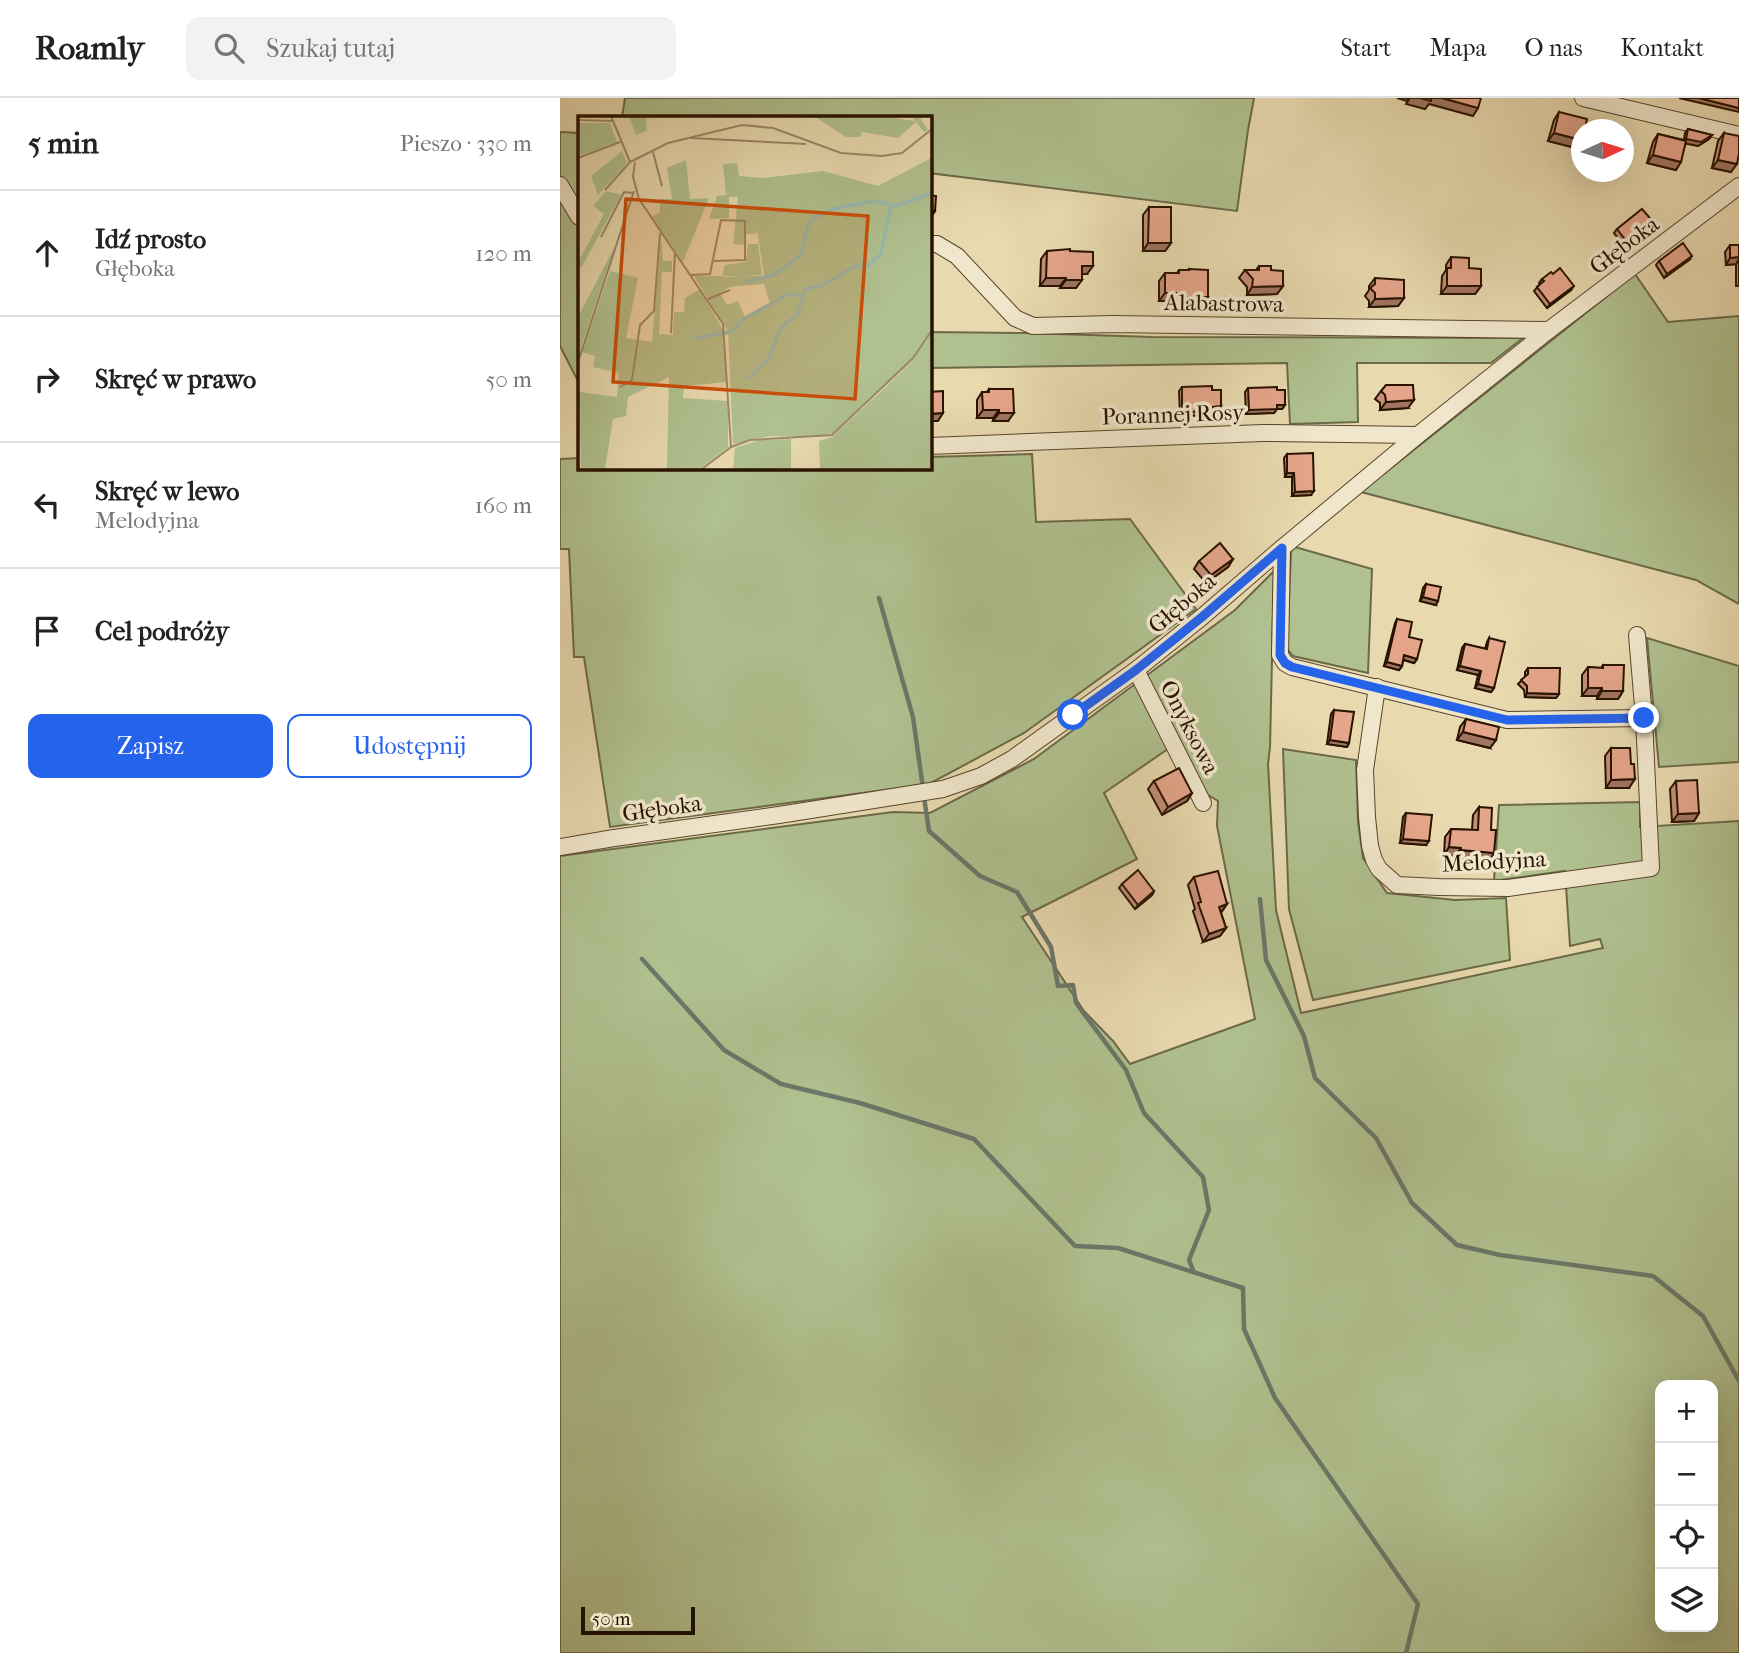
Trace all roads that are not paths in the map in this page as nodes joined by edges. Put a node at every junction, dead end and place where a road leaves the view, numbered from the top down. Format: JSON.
{"nodes":[{"id":1,"x":1583,"y":98,"type":"edge"},
{"id":2,"x":1739,"y":135,"type":"edge"},
{"id":3,"x":560,"y":185,"type":"edge"},
{"id":4,"x":1739,"y":186,"type":"edge"},
{"id":5,"x":578,"y":215,"type":"edge"},
{"id":6,"x":931,"y":244,"type":"edge"},
{"id":7,"x":1549,"y":330,"type":"junction"},
{"id":8,"x":1418,"y":435,"type":"junction"},
{"id":9,"x":931,"y":446,"type":"edge"},
{"id":10,"x":1282,"y":548,"type":"junction"},
{"id":11,"x":1637,"y":635,"type":"dead end"},
{"id":12,"x":1136,"y":670,"type":"junction"},
{"id":13,"x":1377,"y":687,"type":"junction"},
{"id":14,"x":1644,"y":718,"type":"junction"},
{"id":15,"x":1203,"y":803,"type":"dead end"},
{"id":16,"x":560,"y":847,"type":"edge"}],
"edges":[{"from":1,"to":2,"type":"street"},
{"from":3,"to":5,"type":"street"},
{"from":4,"to":7,"type":"street","name":"Głęboka"},
{"from":6,"to":7,"type":"street","name":"Alabastrowa"},
{"from":7,"to":8,"type":"street","name":"Głęboka"},
{"from":8,"to":9,"type":"street","name":"Porannej Rosy"},
{"from":8,"to":10,"type":"street","name":"Głęboka"},
{"from":10,"to":12,"type":"street","name":"Głęboka"},
{"from":10,"to":13,"type":"street"},
{"from":11,"to":14,"type":"street","name":"Melodyjna"},
{"from":12,"to":15,"type":"street","name":"Onyksowa"},
{"from":12,"to":16,"type":"street","name":"Głęboka"},
{"from":13,"to":14,"type":"street"},
{"from":13,"to":14,"type":"street","name":"Melodyjna"}]}
